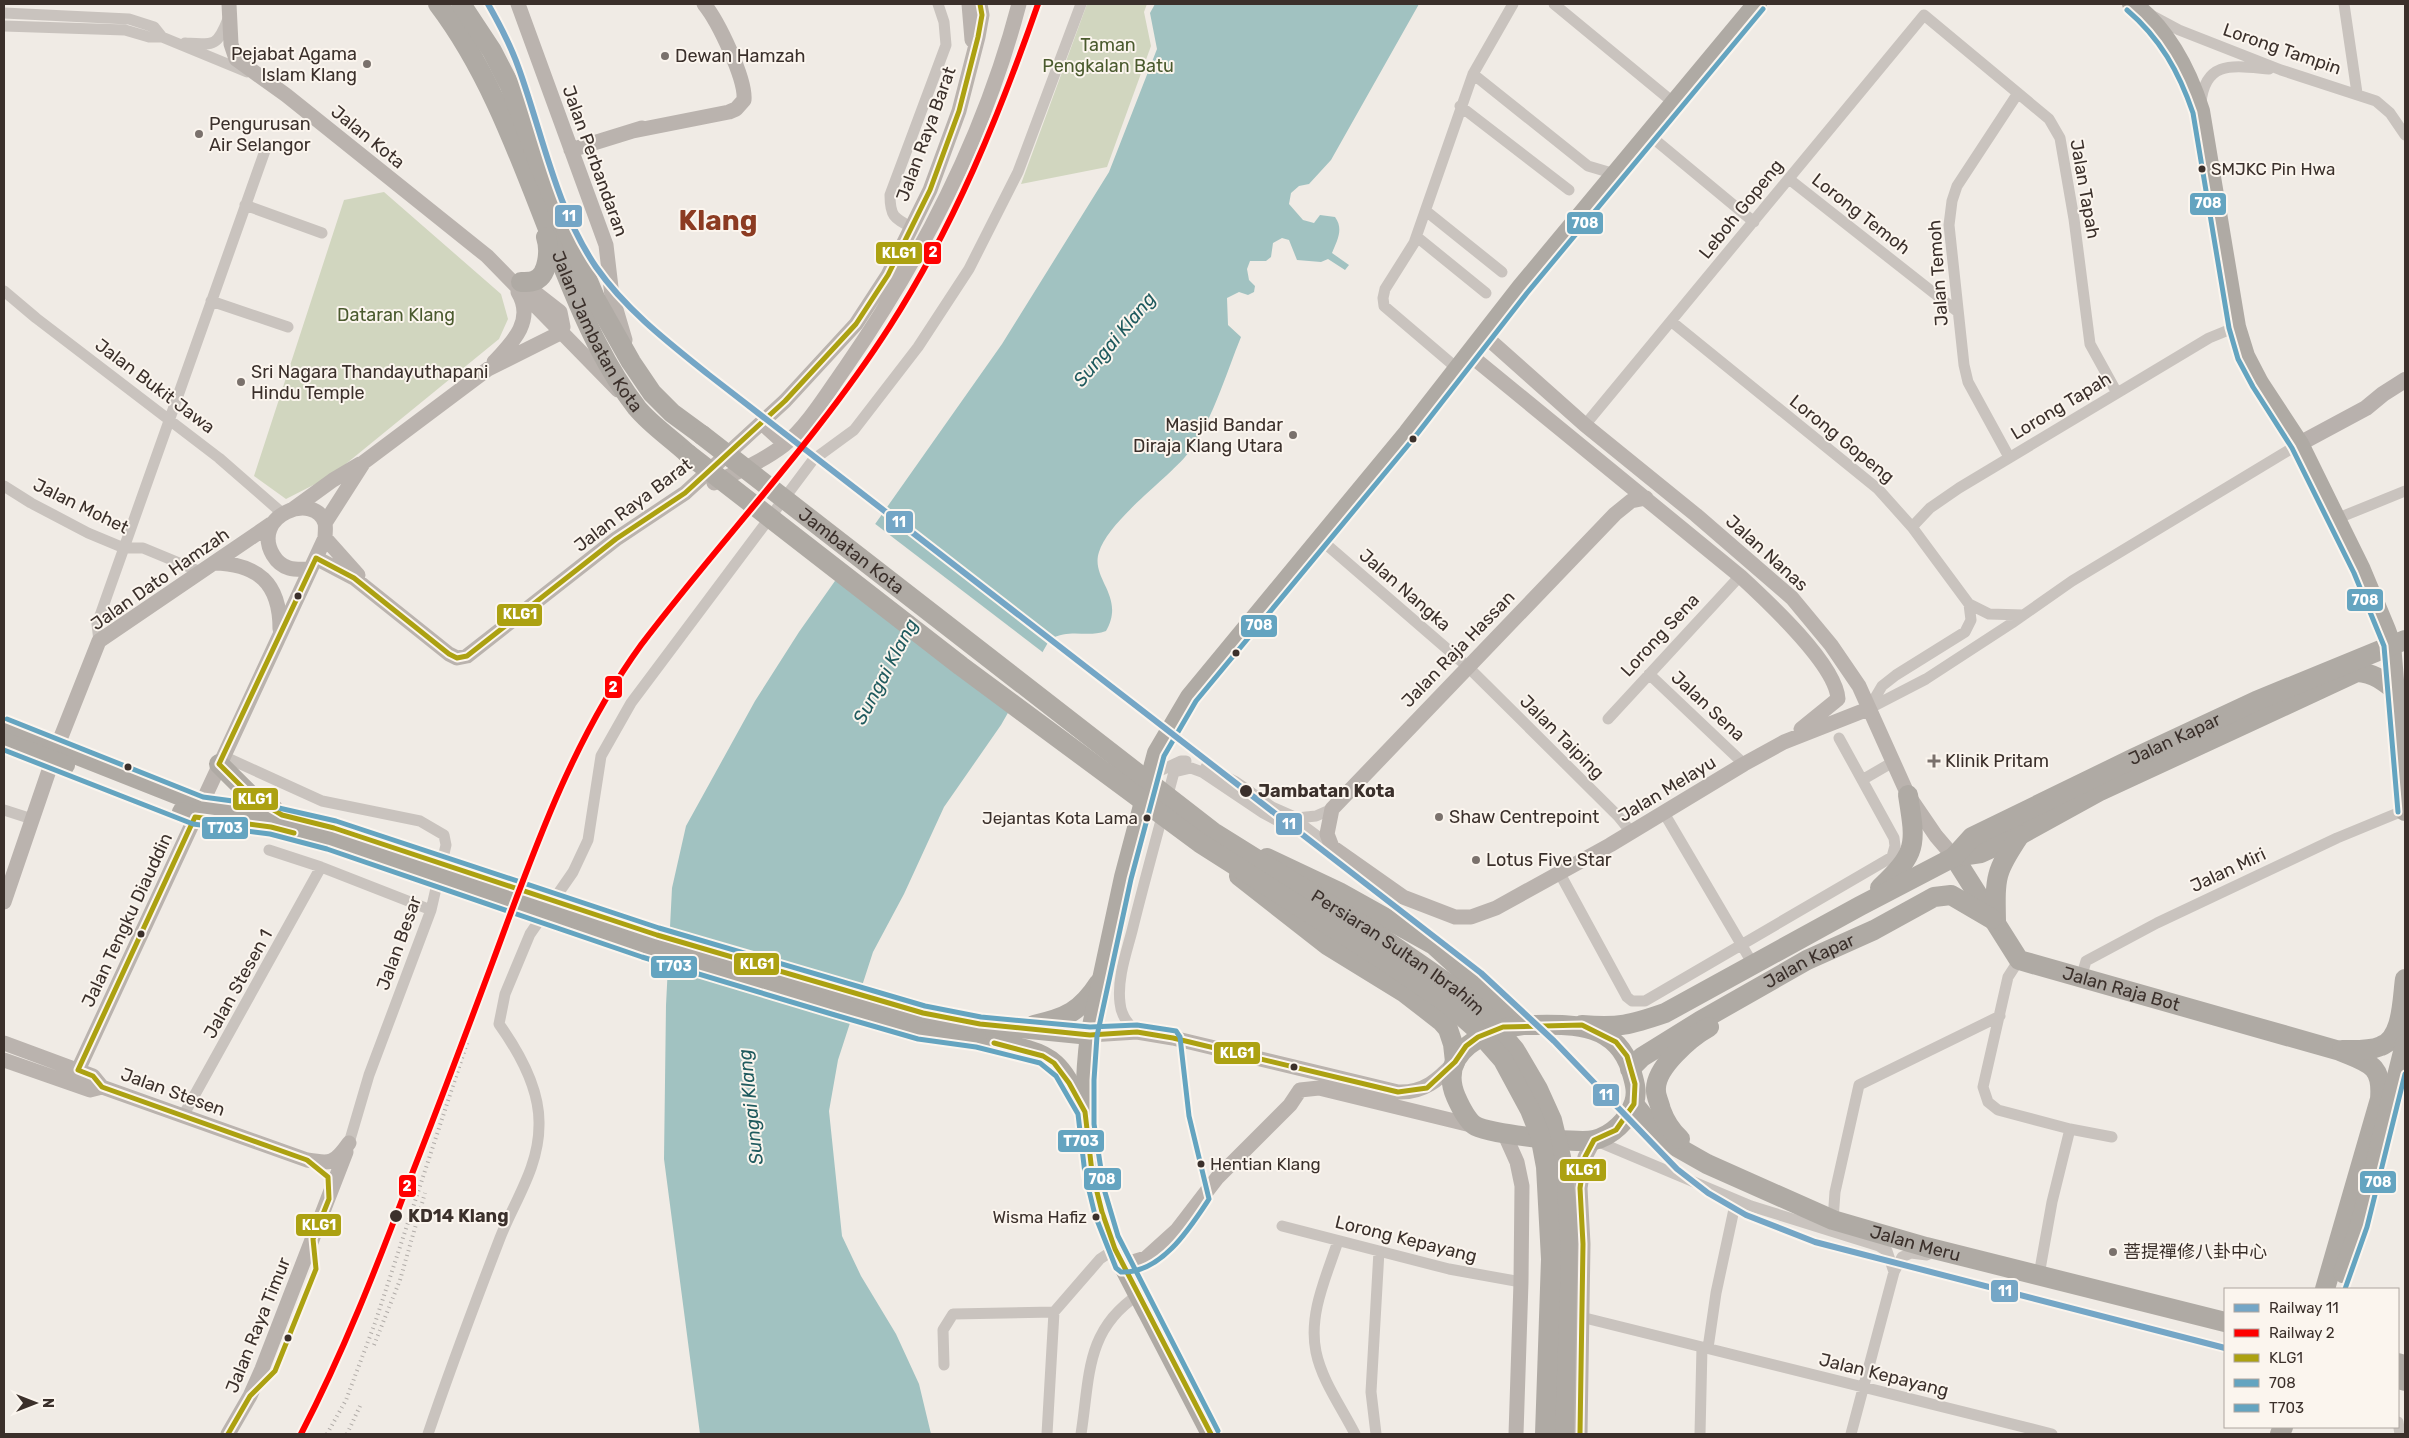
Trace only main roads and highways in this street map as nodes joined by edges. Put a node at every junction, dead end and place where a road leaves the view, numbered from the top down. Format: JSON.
{"nodes":[{"id":1,"x":438,"y":4,"type":"edge"},
{"id":2,"x":461,"y":4,"type":"edge"},
{"id":3,"x":518,"y":4,"type":"edge"},
{"id":4,"x":704,"y":4,"type":"edge"},
{"id":5,"x":969,"y":4,"type":"edge"},
{"id":6,"x":980,"y":4,"type":"edge"},
{"id":7,"x":1018,"y":4,"type":"edge"},
{"id":8,"x":1757,"y":4,"type":"edge"},
{"id":9,"x":2135,"y":6,"type":"edge"},
{"id":10,"x":229,"y":10,"type":"edge"},
{"id":11,"x":973,"y":56,"type":"junction"},
{"id":12,"x":592,"y":143,"type":"junction"},
{"id":13,"x":571,"y":150,"type":"junction"},
{"id":14,"x":519,"y":160,"type":"junction"},
{"id":15,"x":582,"y":177,"type":"junction"},
{"id":16,"x":517,"y":283,"type":"junction"},
{"id":17,"x":560,"y":333,"type":"junction"},
{"id":18,"x":1485,"y":336,"type":"junction"},
{"id":19,"x":540,"y":344,"type":"junction"},
{"id":20,"x":577,"y":349,"type":"junction"},
{"id":21,"x":631,"y":362,"type":"junction"},
{"id":22,"x":1464,"y":362,"type":"junction"},
{"id":23,"x":488,"y":369,"type":"junction"},
{"id":24,"x":2405,"y":380,"type":"edge"},
{"id":25,"x":639,"y":410,"type":"junction"},
{"id":26,"x":762,"y":423,"type":"junction"},
{"id":27,"x":702,"y":434,"type":"joint"},
{"id":28,"x":2297,"y":441,"type":"junction"},
{"id":29,"x":785,"y":444,"type":"junction"},
{"id":30,"x":688,"y":454,"type":"joint"},
{"id":31,"x":364,"y":462,"type":"junction"},
{"id":32,"x":685,"y":494,"type":"junction"},
{"id":33,"x":1646,"y":498,"type":"junction"},
{"id":34,"x":287,"y":511,"type":"junction"},
{"id":35,"x":325,"y":523,"type":"junction"},
{"id":36,"x":271,"y":524,"type":"junction"},
{"id":37,"x":325,"y":538,"type":"junction"},
{"id":38,"x":214,"y":563,"type":"junction"},
{"id":39,"x":313,"y":563,"type":"junction"},
{"id":40,"x":380,"y":598,"type":"junction"},
{"id":41,"x":280,"y":632,"type":"junction"},
{"id":42,"x":2398,"y":642,"type":"edge"},
{"id":43,"x":2396,"y":691,"type":"junction"},
{"id":44,"x":1868,"y":709,"type":"junction"},
{"id":45,"x":2405,"y":714,"type":"edge"},
{"id":46,"x":4,"y":726,"type":"edge"},
{"id":47,"x":2400,"y":736,"type":"junction"},
{"id":48,"x":4,"y":742,"type":"edge"},
{"id":49,"x":1784,"y":742,"type":"junction"},
{"id":50,"x":54,"y":753,"type":"junction"},
{"id":51,"x":221,"y":760,"type":"junction"},
{"id":52,"x":1908,"y":795,"type":"junction"},
{"id":53,"x":198,"y":810,"type":"junction"},
{"id":54,"x":2405,"y":810,"type":"edge"},
{"id":55,"x":282,"y":815,"type":"junction"},
{"id":56,"x":332,"y":835,"type":"junction"},
{"id":57,"x":2020,"y":835,"type":"junction"},
{"id":58,"x":1207,"y":838,"type":"junction"},
{"id":59,"x":1332,"y":847,"type":"joint"},
{"id":60,"x":1954,"y":857,"type":"junction"},
{"id":61,"x":4,"y":902,"type":"edge"},
{"id":62,"x":1860,"y":906,"type":"junction"},
{"id":63,"x":1996,"y":921,"type":"junction"},
{"id":64,"x":1808,"y":960,"type":"junction"},
{"id":65,"x":1105,"y":975,"type":"junction"},
{"id":66,"x":2405,"y":979,"type":"edge"},
{"id":67,"x":1523,"y":1025,"type":"junction"},
{"id":68,"x":1582,"y":1025,"type":"junction"},
{"id":69,"x":1013,"y":1027,"type":"junction"},
{"id":70,"x":979,"y":1032,"type":"junction"},
{"id":71,"x":1090,"y":1035,"type":"junction"},
{"id":72,"x":4,"y":1043,"type":"edge"},
{"id":73,"x":2405,"y":1044,"type":"edge"},
{"id":74,"x":2340,"y":1051,"type":"junction"},
{"id":75,"x":4,"y":1060,"type":"edge"},
{"id":76,"x":1455,"y":1062,"type":"junction"},
{"id":77,"x":1291,"y":1066,"type":"junction"},
{"id":78,"x":1630,"y":1069,"type":"junction"},
{"id":79,"x":78,"y":1070,"type":"junction"},
{"id":80,"x":102,"y":1087,"type":"junction"},
{"id":81,"x":1300,"y":1090,"type":"junction"},
{"id":82,"x":1634,"y":1104,"type":"junction"},
{"id":83,"x":1084,"y":1112,"type":"junction"},
{"id":84,"x":1475,"y":1126,"type":"junction"},
{"id":85,"x":1504,"y":1133,"type":"junction"},
{"id":86,"x":1594,"y":1140,"type":"junction"},
{"id":87,"x":349,"y":1143,"type":"joint"},
{"id":88,"x":306,"y":1160,"type":"junction"},
{"id":89,"x":1707,"y":1164,"type":"junction"},
{"id":90,"x":329,"y":1199,"type":"junction"},
{"id":91,"x":1119,"y":1257,"type":"junction"},
{"id":92,"x":2325,"y":1288,"type":"edge"},
{"id":93,"x":2337,"y":1288,"type":"edge"},
{"id":94,"x":2224,"y":1322,"type":"edge"},
{"id":95,"x":1208,"y":1430,"type":"edge"},
{"id":96,"x":228,"y":1434,"type":"edge"},
{"id":97,"x":1516,"y":1434,"type":"edge"},
{"id":98,"x":1545,"y":1434,"type":"edge"},
{"id":99,"x":1564,"y":1434,"type":"edge"},
{"id":100,"x":1580,"y":1434,"type":"edge"}],
"edges":[{"from":1,"to":14,"type":"highway","name":"Jalan Jambatan Kota"},
{"from":2,"to":21,"type":"highway","name":"Jalan Jambatan Kota"},
{"from":3,"to":13,"type":"main road","name":"Jalan Perbandaran"},
{"from":4,"to":12,"type":"main road"},
{"from":5,"to":11,"type":"main road","name":"Jalan Raya Barat"},
{"from":6,"to":11,"type":"main road","name":"Jalan Raya Barat"},
{"from":7,"to":29,"type":"main road"},
{"from":8,"to":18,"type":"highway"},
{"from":9,"to":28,"type":"highway"},
{"from":10,"to":16,"type":"main road","name":"Jalan Kota"},
{"from":11,"to":26,"type":"main road","name":"Jalan Raya Barat"},
{"from":12,"to":13,"type":"main road"},
{"from":12,"to":15,"type":"main road"},
{"from":13,"to":15,"type":"main road","name":"Jalan Perbandaran"},
{"from":14,"to":16,"type":"highway"},
{"from":14,"to":25,"type":"highway","name":"Jalan Jambatan Kota"},
{"from":15,"to":21,"type":"main road","name":"Jalan Perbandaran"},
{"from":16,"to":17,"type":"main road","name":"Jalan Kota"},
{"from":16,"to":23,"type":"main road"},
{"from":17,"to":19,"type":"main road"},
{"from":17,"to":20,"type":"main road"},
{"from":18,"to":22,"type":"highway"},
{"from":18,"to":44,"type":"main road","name":"Jalan Nanas"},
{"from":19,"to":20,"type":"main road"},
{"from":19,"to":23,"type":"main road"},
{"from":20,"to":25,"type":"main road"},
{"from":21,"to":27,"type":"highway","name":"Jalan Jambatan Kota"},
{"from":22,"to":33,"type":"main road","name":"Jalan Nanas"},
{"from":22,"to":65,"type":"highway"},
{"from":23,"to":31,"type":"main road"},
{"from":24,"to":28,"type":"main road"},
{"from":25,"to":30,"type":"highway","name":"Jalan Jambatan Kota"},
{"from":26,"to":29,"type":"main road"},
{"from":26,"to":32,"type":"main road","name":"Jalan Raya Barat"},
{"from":27,"to":58,"type":"highway","name":"Jambatan Kota","bridge":true},
{"from":28,"to":42,"type":"highway"},
{"from":29,"to":32,"type":"main road"},
{"from":30,"to":58,"type":"highway","name":"Jambatan Kota","bridge":true},
{"from":31,"to":34,"type":"main road"},
{"from":31,"to":35,"type":"main road"},
{"from":32,"to":40,"type":"main road","name":"Jalan Raya Barat"},
{"from":33,"to":49,"type":"main road","name":"Jalan Nanas"},
{"from":33,"to":59,"type":"main road","name":"Jalan Raja Hassan"},
{"from":34,"to":35,"type":"main road"},
{"from":34,"to":36,"type":"main road"},
{"from":35,"to":37,"type":"main road"},
{"from":36,"to":38,"type":"main road","name":"Jalan Dato Hamzah"},
{"from":36,"to":39,"type":"main road"},
{"from":37,"to":39,"type":"main road"},
{"from":37,"to":40,"type":"main road"},
{"from":38,"to":41,"type":"main road"},
{"from":38,"to":50,"type":"main road","name":"Jalan Dato Hamzah"},
{"from":39,"to":40,"type":"main road"},
{"from":39,"to":41,"type":"main road","name":"Jalan Tengku Diauddin"},
{"from":41,"to":51,"type":"main road","name":"Jalan Tengku Diauddin"},
{"from":42,"to":43,"type":"highway"},
{"from":42,"to":60,"type":"highway","name":"Jalan Kapar"},
{"from":43,"to":47,"type":"highway"},
{"from":43,"to":57,"type":"highway","name":"Jalan Kapar"},
{"from":44,"to":49,"type":"main road","name":"Jalan Melayu"},
{"from":44,"to":52,"type":"main road","name":"Jalan Nanas"},
{"from":45,"to":47,"type":"highway"},
{"from":46,"to":50,"type":"highway"},
{"from":47,"to":54,"type":"highway"},
{"from":48,"to":50,"type":"highway"},
{"from":49,"to":59,"type":"main road","name":"Jalan Melayu"},
{"from":50,"to":53,"type":"highway"},
{"from":50,"to":61,"type":"main road","name":"Jalan Dato Hamzah"},
{"from":51,"to":53,"type":"main road","name":"Jalan Tengku Diauddin"},
{"from":51,"to":55,"type":"highway"},
{"from":52,"to":60,"type":"main road","name":"Jalan Nanas"},
{"from":52,"to":62,"type":"highway"},
{"from":53,"to":55,"type":"highway"},
{"from":53,"to":56,"type":"highway"},
{"from":53,"to":79,"type":"main road","name":"Jalan Tengku Diauddin"},
{"from":55,"to":56,"type":"highway"},
{"from":56,"to":70,"type":"highway","bridge":true},
{"from":57,"to":60,"type":"highway","name":"Jalan Kapar"},
{"from":57,"to":63,"type":"highway"},
{"from":58,"to":67,"type":"highway","bridge":true},
{"from":58,"to":76,"type":"highway","bridge":true},
{"from":58,"to":98,"type":"highway","name":"Persiaran Sultan Ibrahim","bridge":true},
{"from":58,"to":99,"type":"highway","name":"Persiaran Sultan Ibrahim","bridge":true},
{"from":60,"to":62,"type":"highway","name":"Jalan Kapar"},
{"from":60,"to":63,"type":"highway"},
{"from":62,"to":68,"type":"highway","name":"Jalan Kapar"},
{"from":63,"to":64,"type":"highway","name":"Jalan Kapar"},
{"from":63,"to":74,"type":"highway","name":"Jalan Raja Bot"},
{"from":64,"to":78,"type":"highway","name":"Jalan Kapar"},
{"from":64,"to":89,"type":"highway"},
{"from":65,"to":69,"type":"highway"},
{"from":65,"to":71,"type":"highway"},
{"from":66,"to":74,"type":"highway"},
{"from":67,"to":68,"type":"highway"},
{"from":67,"to":76,"type":"highway"},
{"from":68,"to":78,"type":"highway"},
{"from":69,"to":70,"type":"highway"},
{"from":69,"to":71,"type":"highway"},
{"from":70,"to":83,"type":"highway"},
{"from":71,"to":77,"type":"main road"},
{"from":71,"to":83,"type":"highway"},
{"from":72,"to":79,"type":"main road","name":"Jalan Stesen"},
{"from":73,"to":93,"type":"highway"},
{"from":74,"to":92,"type":"highway"},
{"from":75,"to":80,"type":"main road"},
{"from":76,"to":77,"type":"main road"},
{"from":76,"to":84,"type":"highway"},
{"from":77,"to":81,"type":"main road"},
{"from":78,"to":82,"type":"highway"},
{"from":79,"to":80,"type":"main road","name":"Jalan Stesen"},
{"from":80,"to":88,"type":"main road","name":"Jalan Stesen"},
{"from":81,"to":84,"type":"main road"},
{"from":81,"to":91,"type":"main road"},
{"from":82,"to":86,"type":"highway"},
{"from":82,"to":89,"type":"highway","name":"Jalan Meru"},
{"from":83,"to":91,"type":"highway"},
{"from":84,"to":85,"type":"highway"},
{"from":85,"to":86,"type":"highway"},
{"from":85,"to":97,"type":"main road"},
{"from":86,"to":100,"type":"main road"},
{"from":87,"to":88,"type":"main road","name":"Jalan Stesen"},
{"from":87,"to":90,"type":"main road","name":"Jalan Raya Timur"},
{"from":88,"to":90,"type":"main road","name":"Jalan Stesen"},
{"from":89,"to":94,"type":"highway","name":"Jalan Meru"},
{"from":90,"to":96,"type":"main road","name":"Jalan Raya Timur"},
{"from":91,"to":95,"type":"highway"}]}
